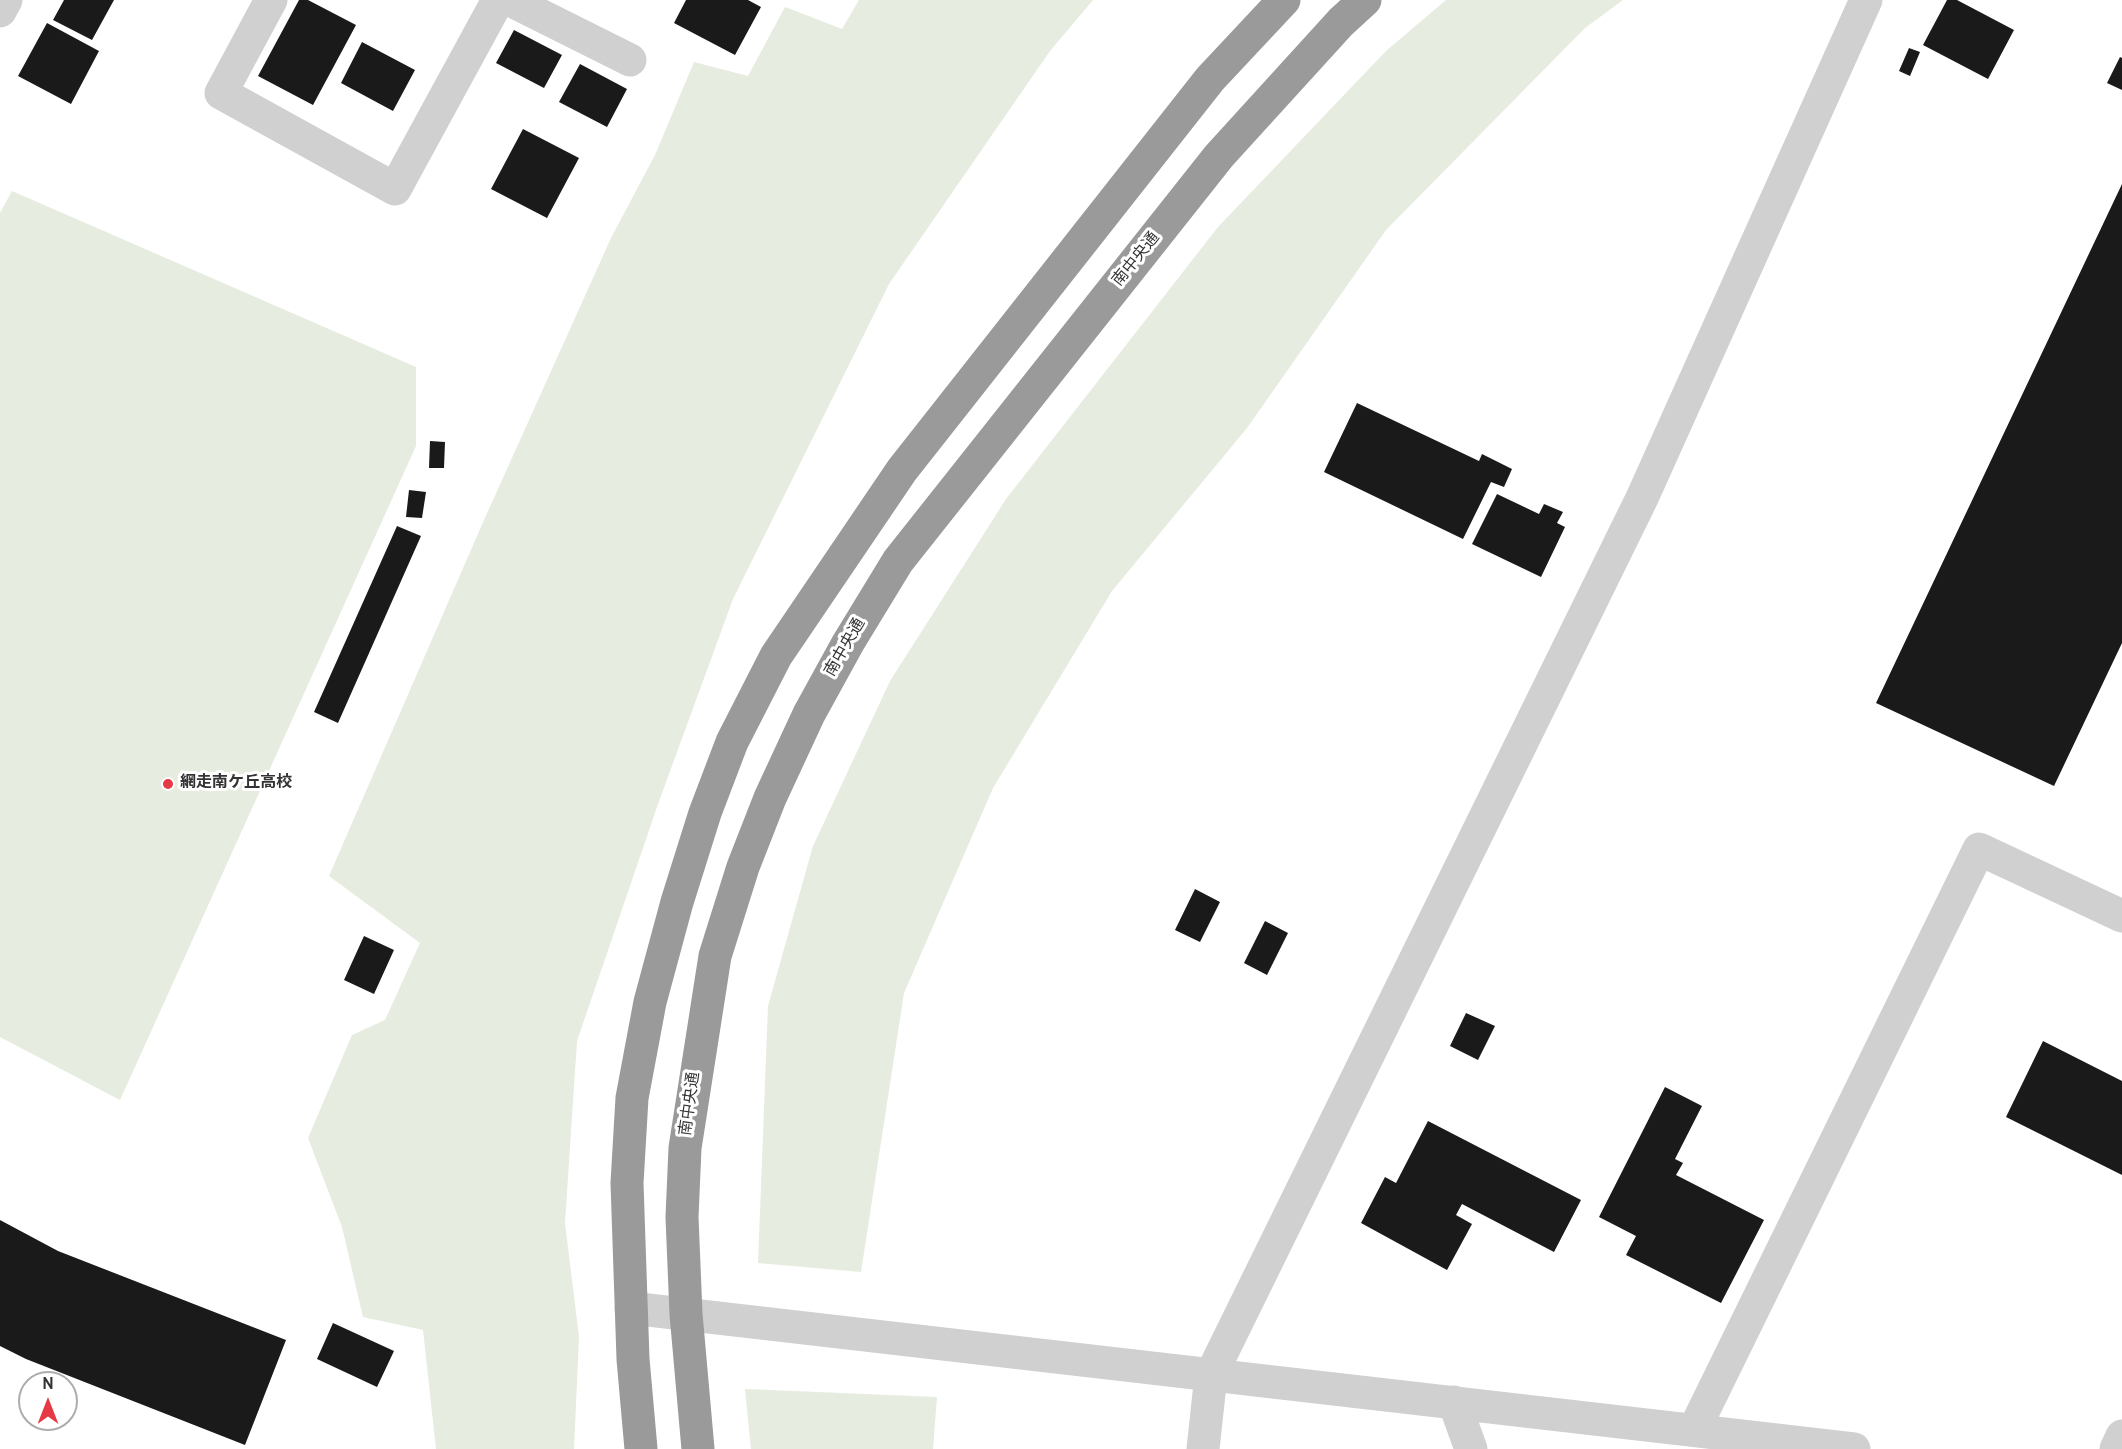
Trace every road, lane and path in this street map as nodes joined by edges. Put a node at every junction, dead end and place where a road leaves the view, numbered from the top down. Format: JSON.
{"nodes":[{"id":1,"x":6,"y":0,"type":"edge"},
{"id":2,"x":271,"y":0,"type":"edge"},
{"id":3,"x":498,"y":0,"type":"edge"},
{"id":4,"x":510,"y":0,"type":"edge"},
{"id":5,"x":1284,"y":0,"type":"edge"},
{"id":6,"x":1365,"y":0,"type":"edge"},
{"id":7,"x":1866,"y":0,"type":"edge"},
{"id":8,"x":0,"y":10,"type":"edge"},
{"id":9,"x":630,"y":60,"type":"dead end"},
{"id":10,"x":2122,"y":916,"type":"edge"},
{"id":11,"x":631,"y":1308,"type":"junction"},
{"id":12,"x":686,"y":1314,"type":"junction"},
{"id":13,"x":1211,"y":1375,"type":"junction"},
{"id":14,"x":1454,"y":1402,"type":"junction"},
{"id":15,"x":1694,"y":1430,"type":"junction"},
{"id":16,"x":2122,"y":1436,"type":"edge"},
{"id":17,"x":641,"y":1449,"type":"edge"},
{"id":18,"x":698,"y":1449,"type":"edge"},
{"id":19,"x":1203,"y":1449,"type":"edge"},
{"id":20,"x":1471,"y":1449,"type":"edge"},
{"id":21,"x":1849,"y":1449,"type":"edge"},
{"id":22,"x":1854,"y":1449,"type":"edge"},
{"id":23,"x":2116,"y":1449,"type":"edge"}],
"edges":[{"from":1,"to":8,"type":"street"},
{"from":2,"to":3,"type":"street"},
{"from":4,"to":9,"type":"street"},
{"from":5,"to":11,"type":"highway"},
{"from":6,"to":12,"type":"highway","name":"南中央通"},
{"from":7,"to":13,"type":"street"},
{"from":10,"to":15,"type":"street"},
{"from":11,"to":12,"type":"street"},
{"from":11,"to":17,"type":"highway"},
{"from":12,"to":13,"type":"street"},
{"from":12,"to":18,"type":"highway","name":"南中央通"},
{"from":13,"to":14,"type":"street"},
{"from":13,"to":19,"type":"street"},
{"from":14,"to":15,"type":"street"},
{"from":14,"to":20,"type":"street"},
{"from":15,"to":21,"type":"street"},
{"from":16,"to":23,"type":"street"},
{"from":21,"to":22,"type":"street"}]}
